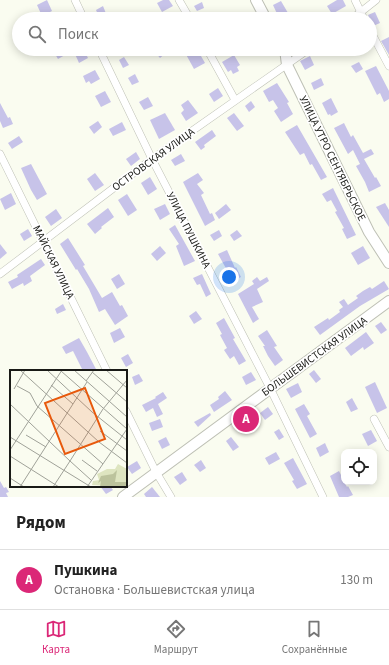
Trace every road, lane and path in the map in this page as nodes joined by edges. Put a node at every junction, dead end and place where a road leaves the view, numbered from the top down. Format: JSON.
{"nodes":[{"id":1,"x":75,"y":0,"type":"edge"},
{"id":2,"x":179,"y":0,"type":"edge"},
{"id":3,"x":256,"y":0,"type":"edge"},
{"id":4,"x":355,"y":0,"type":"edge"},
{"id":5,"x":376,"y":0,"type":"edge"},
{"id":6,"x":81,"y":12,"type":"edge"},
{"id":7,"x":186,"y":12,"type":"edge"},
{"id":8,"x":262,"y":12,"type":"edge"},
{"id":9,"x":361,"y":12,"type":"edge"},
{"id":10,"x":366,"y":12,"type":"edge"},
{"id":11,"x":377,"y":43,"type":"edge"},
{"id":12,"x":101,"y":56,"type":"edge"},
{"id":13,"x":211,"y":56,"type":"edge"},
{"id":14,"x":286,"y":56,"type":"edge"},
{"id":15,"x":299,"y":56,"type":"edge"},
{"id":16,"x":287,"y":65,"type":"junction"},
{"id":17,"x":389,"y":66,"type":"edge"},
{"id":18,"x":235,"y":100,"type":"junction"},
{"id":19,"x":0,"y":154,"type":"edge"},
{"id":20,"x":152,"y":159,"type":"junction"},
{"id":21,"x":43,"y":242,"type":"junction"},
{"id":22,"x":389,"y":263,"type":"edge"},
{"id":23,"x":0,"y":274,"type":"edge"},
{"id":24,"x":389,"y":301,"type":"edge"},
{"id":25,"x":106,"y":370,"type":"edge"},
{"id":26,"x":270,"y":388,"type":"junction"},
{"id":27,"x":127,"y":413,"type":"edge"},
{"id":28,"x":374,"y":419,"type":"dead end"},
{"id":29,"x":389,"y":446,"type":"edge"},
{"id":30,"x":156,"y":472,"type":"junction"},
{"id":31,"x":123,"y":497,"type":"edge"},
{"id":32,"x":171,"y":497,"type":"edge"},
{"id":33,"x":322,"y":497,"type":"edge"}],
"edges":[{"from":1,"to":6,"type":"street"},
{"from":2,"to":7,"type":"street"},
{"from":3,"to":8,"type":"street"},
{"from":4,"to":9,"type":"street"},
{"from":5,"to":10,"type":"street"},
{"from":11,"to":17,"type":"street"},
{"from":12,"to":20,"type":"street","name":"УЛИЦА ПУШКИНА"},
{"from":13,"to":18,"type":"street"},
{"from":14,"to":16,"type":"street","name":"УЛИЦА УТРО СЕНТЯБРЬСКОЕ"},
{"from":15,"to":16,"type":"street","name":"ОСТРОВСКАЯ УЛИЦА"},
{"from":16,"to":18,"type":"street","name":"ОСТРОВСКАЯ УЛИЦА"},
{"from":16,"to":22,"type":"street","name":"УЛИЦА УТРО СЕНТЯБРЬСКОЕ"},
{"from":18,"to":20,"type":"street","name":"ОСТРОВСКАЯ УЛИЦА"},
{"from":19,"to":21,"type":"street","name":"МАЙСКАЯ УЛИЦА"},
{"from":20,"to":21,"type":"street","name":"ОСТРОВСКАЯ УЛИЦА"},
{"from":20,"to":26,"type":"street","name":"УЛИЦА ПУШКИНА"},
{"from":21,"to":23,"type":"street","name":"ОСТРОВСКАЯ УЛИЦА"},
{"from":21,"to":25,"type":"street","name":"МАЙСКАЯ УЛИЦА"},
{"from":24,"to":26,"type":"street","name":"БОЛЬШЕВИСТСКАЯ УЛИЦА"},
{"from":26,"to":30,"type":"street","name":"БОЛЬШЕВИСТСКАЯ УЛИЦА"},
{"from":26,"to":33,"type":"street","name":"УЛИЦА ПУШКИНА"},
{"from":27,"to":30,"type":"street"},
{"from":28,"to":29,"type":"street"},
{"from":30,"to":31,"type":"street","name":"БОЛЬШЕВИСТСКАЯ УЛИЦА"},
{"from":30,"to":32,"type":"street"}]}
